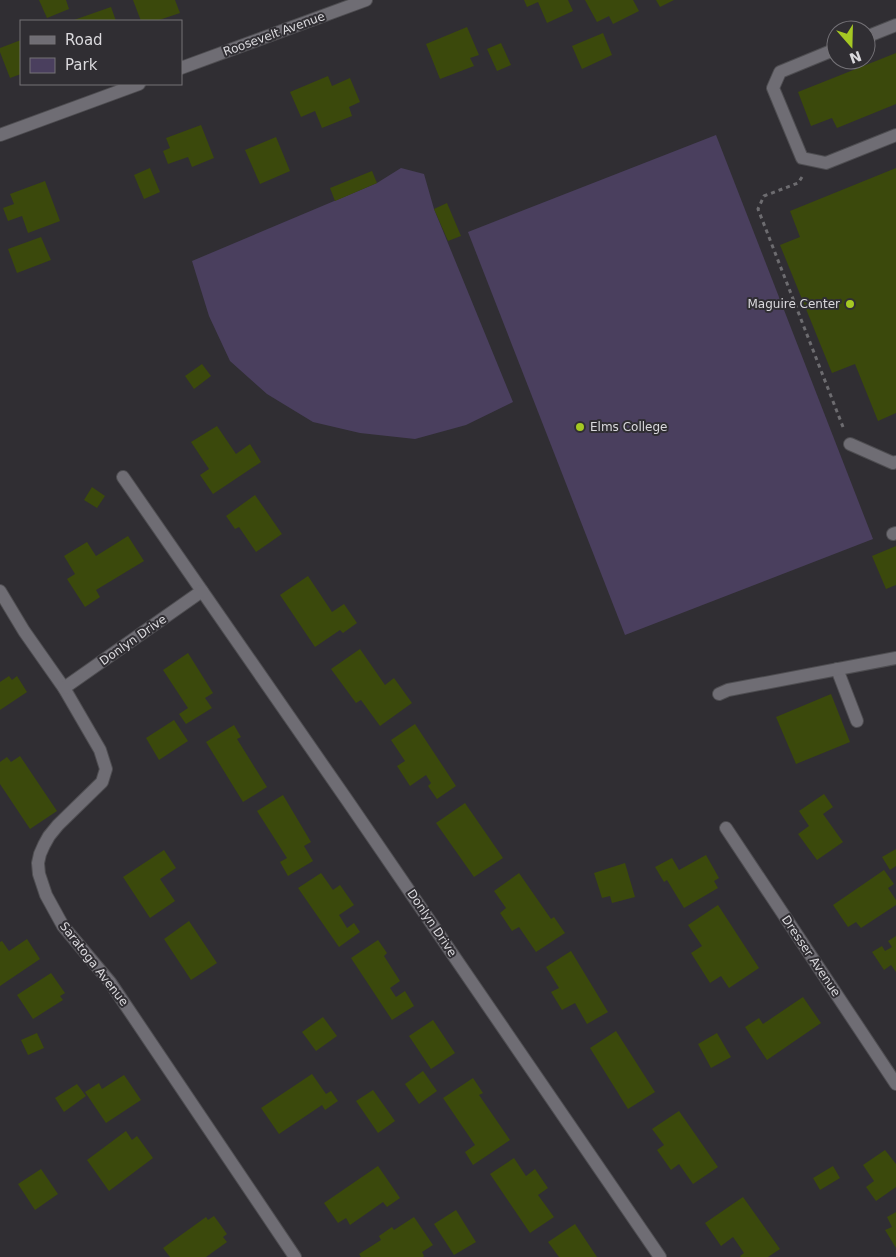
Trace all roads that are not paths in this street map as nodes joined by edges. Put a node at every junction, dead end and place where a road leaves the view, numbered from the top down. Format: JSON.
{"nodes":[{"id":1,"x":366,"y":0,"type":"edge"},
{"id":2,"x":896,"y":25,"type":"edge"},
{"id":3,"x":876,"y":33,"type":"edge"},
{"id":4,"x":826,"y":53,"type":"edge"},
{"id":5,"x":182,"y":68,"type":"edge"},
{"id":6,"x":136,"y":85,"type":"edge"},
{"id":7,"x":0,"y":135,"type":"edge"},
{"id":8,"x":896,"y":135,"type":"edge"},
{"id":9,"x":850,"y":444,"type":"road end"},
{"id":10,"x":896,"y":462,"type":"edge"},
{"id":11,"x":123,"y":477,"type":"dead end"},
{"id":12,"x":0,"y":591,"type":"edge"},
{"id":13,"x":202,"y":591,"type":"junction"},
{"id":14,"x":896,"y":658,"type":"edge"},
{"id":15,"x":837,"y":669,"type":"junction"},
{"id":16,"x":64,"y":688,"type":"junction"},
{"id":17,"x":719,"y":694,"type":"dead end"},
{"id":18,"x":857,"y":721,"type":"dead end"},
{"id":19,"x":726,"y":828,"type":"dead end"},
{"id":20,"x":896,"y":1084,"type":"edge"},
{"id":21,"x":295,"y":1257,"type":"edge"},
{"id":22,"x":660,"y":1257,"type":"edge"}],
"edges":[{"from":1,"to":5,"type":"street","name":"Roosevelt Avenue"},
{"from":2,"to":3,"type":"street"},
{"from":4,"to":8,"type":"street"},
{"from":6,"to":7,"type":"street"},
{"from":9,"to":10,"type":"street"},
{"from":11,"to":13,"type":"street","name":"Donlyn Drive"},
{"from":12,"to":16,"type":"street","name":"Saratoga Avenue"},
{"from":13,"to":16,"type":"street","name":"Donlyn Drive"},
{"from":13,"to":22,"type":"street","name":"Donlyn Drive"},
{"from":14,"to":15,"type":"street"},
{"from":15,"to":17,"type":"street"},
{"from":15,"to":18,"type":"street"},
{"from":16,"to":21,"type":"street","name":"Saratoga Avenue"},
{"from":19,"to":20,"type":"street","name":"Dresser Avenue"}]}
